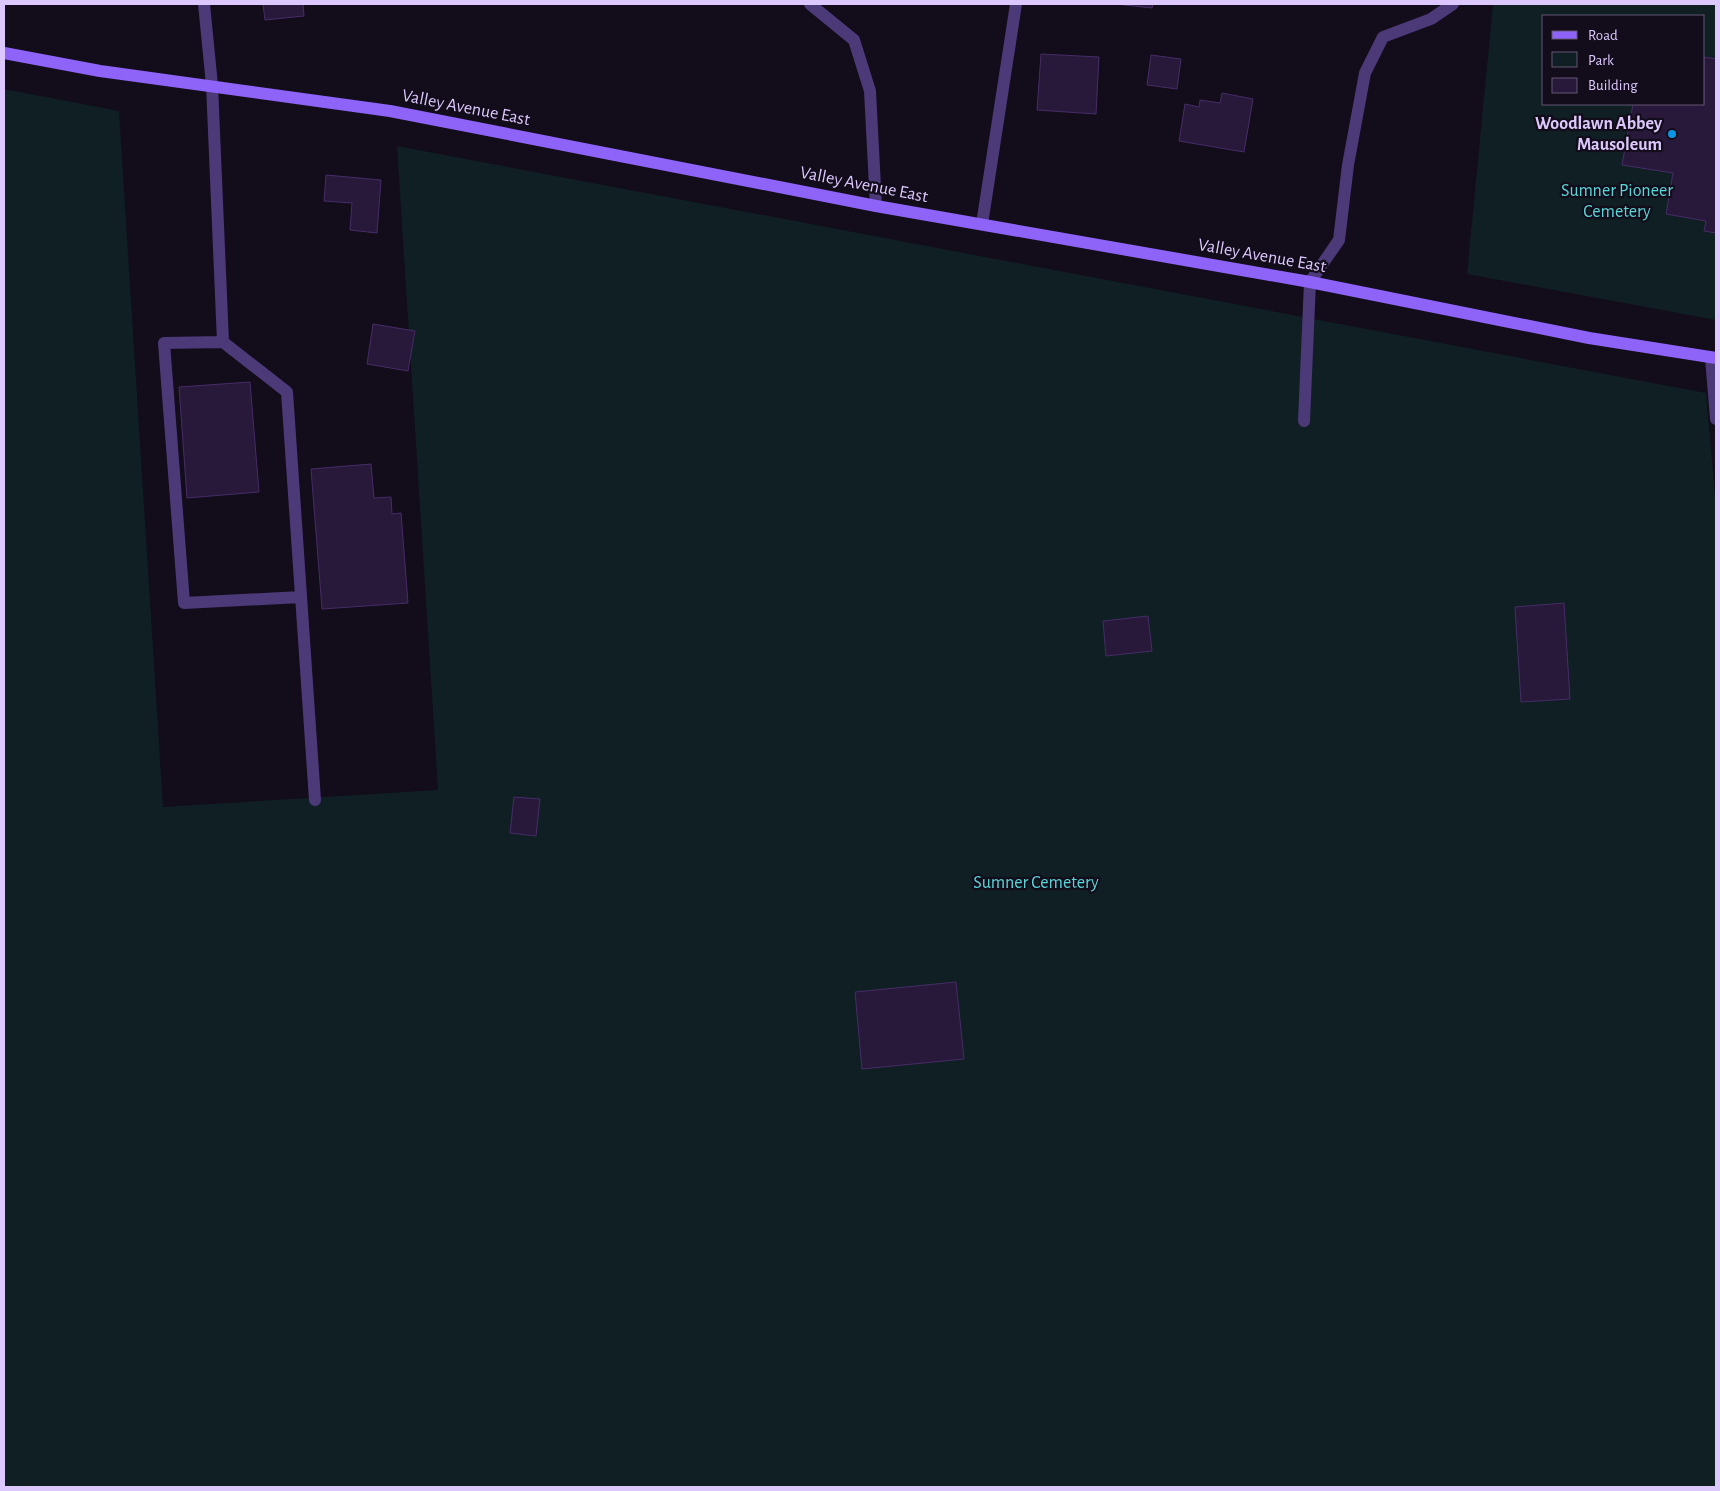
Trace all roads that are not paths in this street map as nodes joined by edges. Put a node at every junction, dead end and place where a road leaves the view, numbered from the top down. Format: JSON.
{"nodes":[{"id":1,"x":204,"y":4,"type":"edge"},
{"id":2,"x":810,"y":4,"type":"edge"},
{"id":3,"x":1016,"y":4,"type":"edge"},
{"id":4,"x":1453,"y":4,"type":"edge"},
{"id":5,"x":4,"y":53,"type":"edge"},
{"id":6,"x":212,"y":85,"type":"junction"},
{"id":7,"x":876,"y":206,"type":"junction"},
{"id":8,"x":982,"y":224,"type":"junction"},
{"id":9,"x":1310,"y":282,"type":"junction"},
{"id":10,"x":223,"y":342,"type":"junction"},
{"id":11,"x":1714,"y":358,"type":"edge"},
{"id":12,"x":1716,"y":419,"type":"edge"},
{"id":13,"x":1304,"y":421,"type":"dead end"},
{"id":14,"x":301,"y":597,"type":"junction"},
{"id":15,"x":315,"y":800,"type":"dead end"}],
"edges":[{"from":1,"to":6,"type":"street"},
{"from":2,"to":7,"type":"street"},
{"from":3,"to":8,"type":"street"},
{"from":4,"to":9,"type":"street"},
{"from":5,"to":6,"type":"main road","name":"Valley Avenue East"},
{"from":6,"to":7,"type":"main road","name":"Valley Avenue East"},
{"from":6,"to":10,"type":"street"},
{"from":7,"to":8,"type":"main road","name":"Valley Avenue East"},
{"from":8,"to":9,"type":"main road","name":"Valley Avenue East"},
{"from":9,"to":11,"type":"main road","name":"Valley Avenue East"},
{"from":9,"to":13,"type":"street"},
{"from":10,"to":14,"type":"street"},
{"from":10,"to":14,"type":"street"},
{"from":11,"to":12,"type":"street"},
{"from":14,"to":15,"type":"street"}]}
